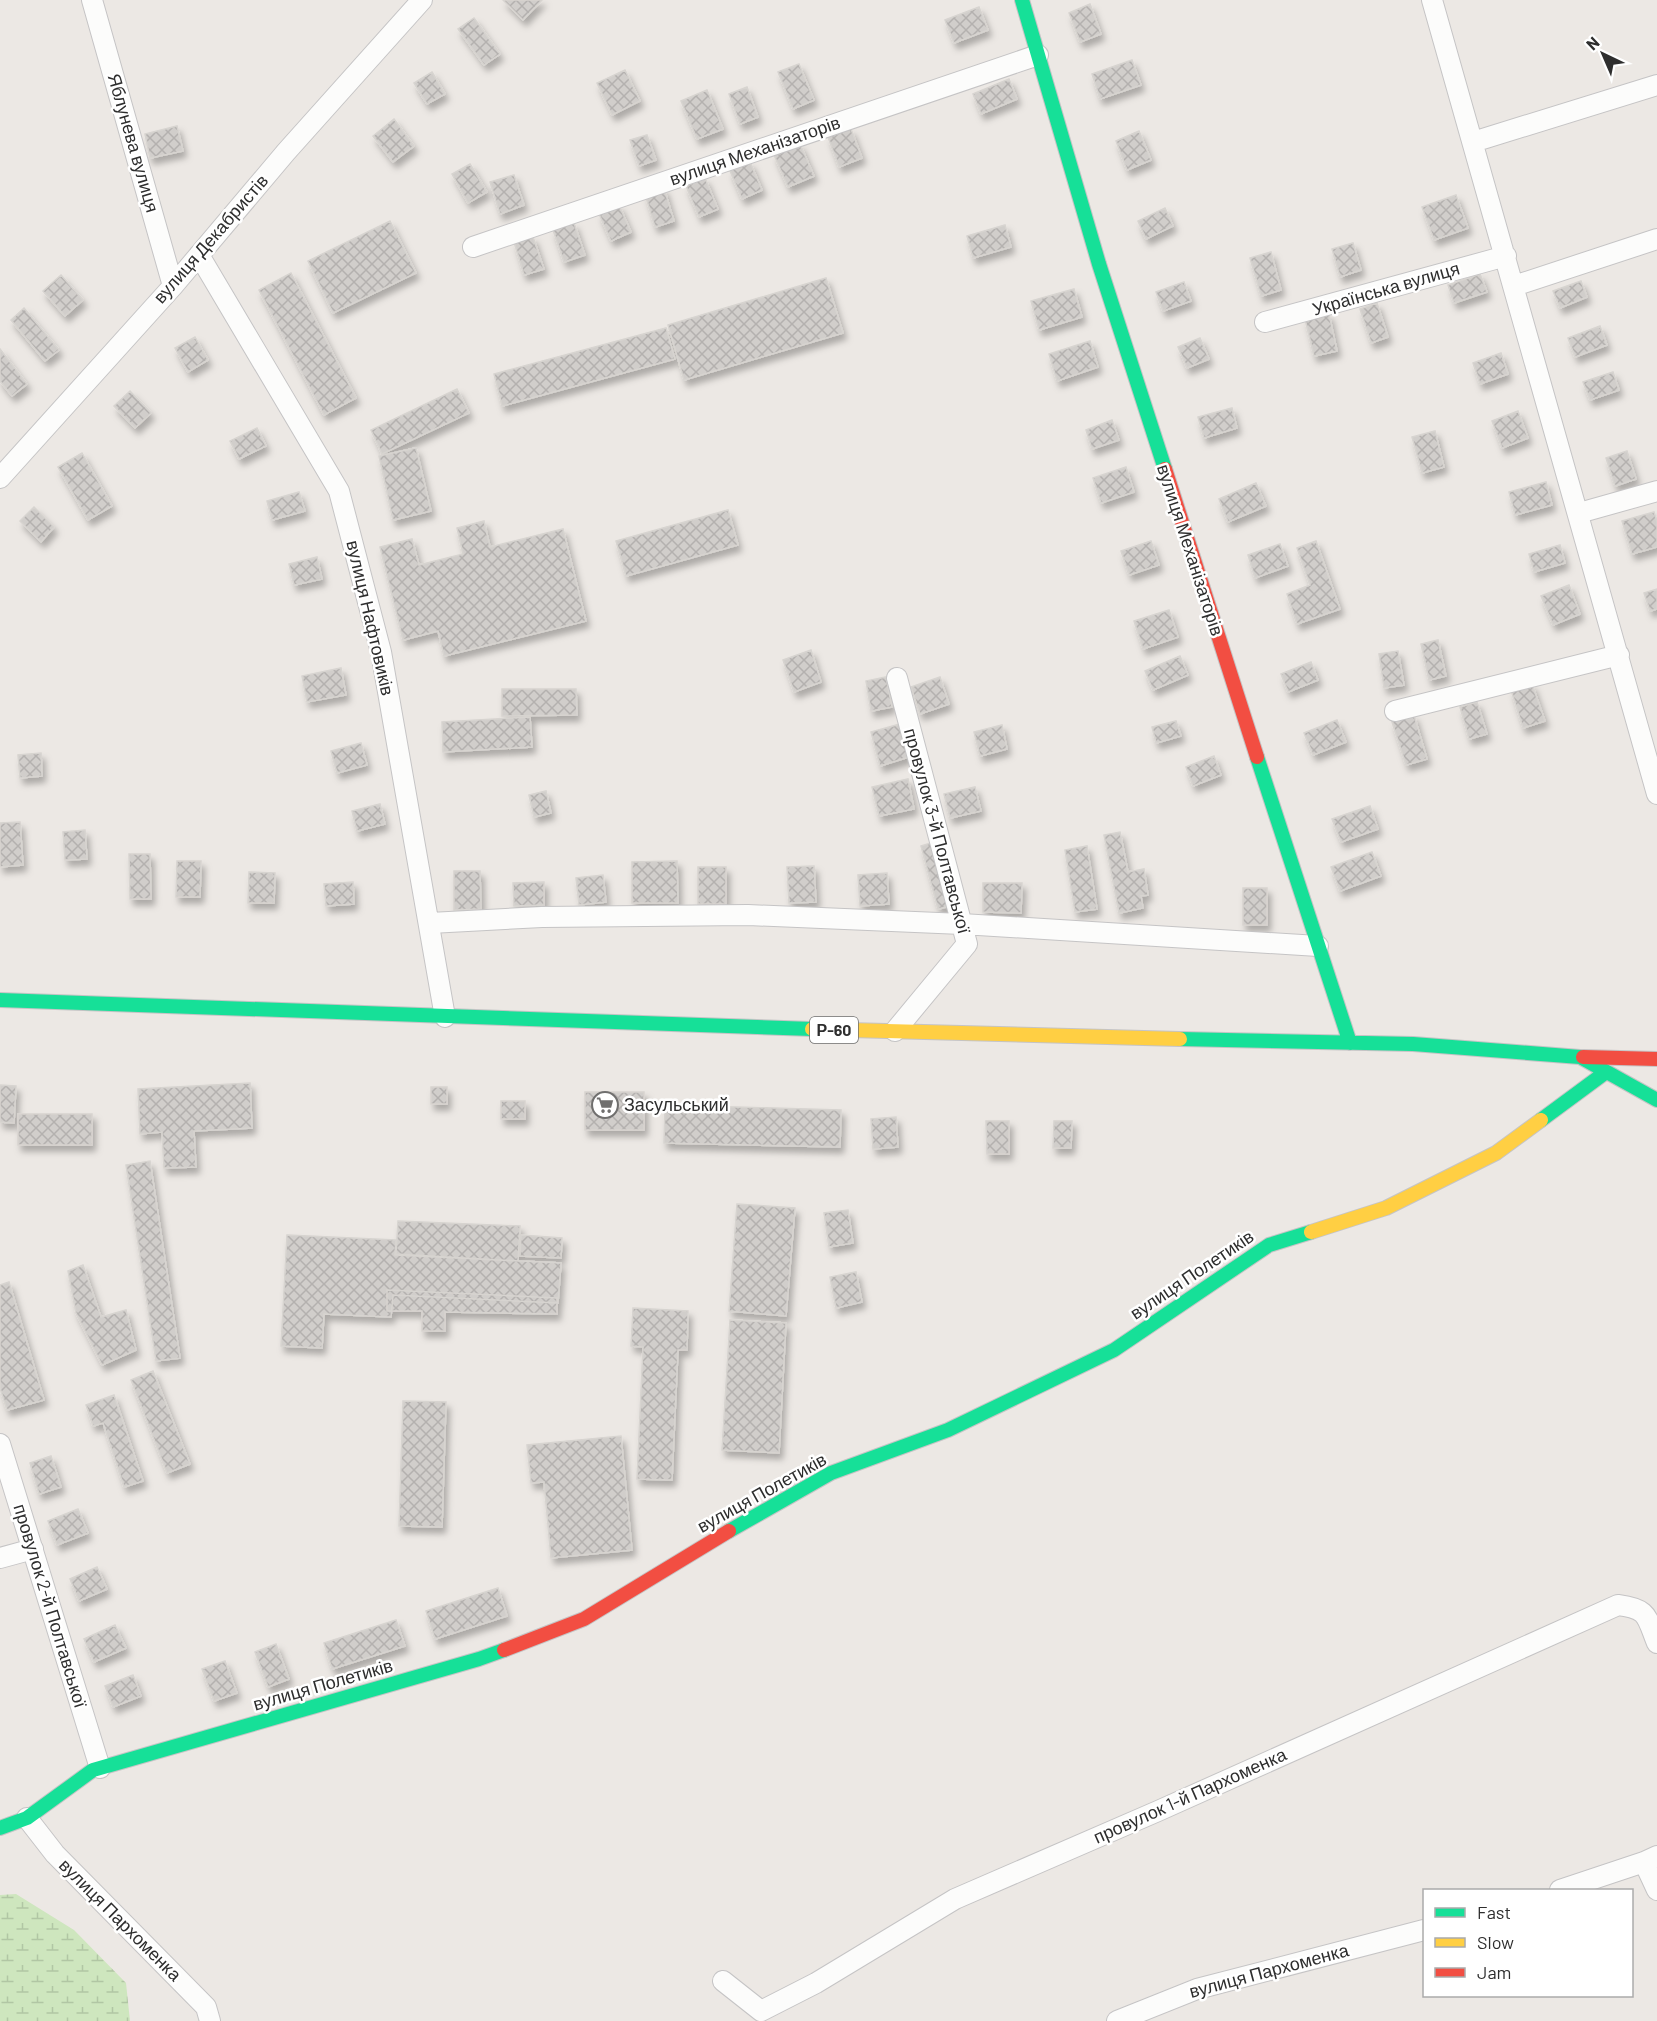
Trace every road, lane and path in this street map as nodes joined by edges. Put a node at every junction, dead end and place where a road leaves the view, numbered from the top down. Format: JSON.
{"nodes":[{"id":1,"x":92,"y":0,"type":"edge"},
{"id":2,"x":422,"y":0,"type":"edge"},
{"id":3,"x":1022,"y":0,"type":"edge"},
{"id":4,"x":1432,"y":0,"type":"edge"},
{"id":5,"x":1038,"y":55,"type":"junction"},
{"id":6,"x":1657,"y":85,"type":"edge"},
{"id":7,"x":1473,"y":142,"type":"junction"},
{"id":8,"x":1657,"y":239,"type":"edge"},
{"id":9,"x":473,"y":247,"type":"dead end"},
{"id":10,"x":199,"y":255,"type":"junction"},
{"id":11,"x":1506,"y":256,"type":"junction"},
{"id":12,"x":173,"y":286,"type":"junction"},
{"id":13,"x":1514,"y":286,"type":"junction"},
{"id":14,"x":1266,"y":322,"type":"dead end"},
{"id":15,"x":0,"y":477,"type":"edge"},
{"id":16,"x":1657,"y":491,"type":"edge"},
{"id":17,"x":1579,"y":513,"type":"junction"},
{"id":18,"x":1619,"y":655,"type":"junction"},
{"id":19,"x":897,"y":678,"type":"dead end"},
{"id":20,"x":1395,"y":711,"type":"dead end"},
{"id":21,"x":1657,"y":794,"type":"edge"},
{"id":22,"x":429,"y":923,"type":"junction"},
{"id":23,"x":962,"y":924,"type":"junction"},
{"id":24,"x":1318,"y":946,"type":"junction"},
{"id":25,"x":0,"y":1000,"type":"edge"},
{"id":26,"x":445,"y":1017,"type":"junction"},
{"id":27,"x":895,"y":1031,"type":"junction"},
{"id":28,"x":1350,"y":1043,"type":"junction"},
{"id":29,"x":1580,"y":1057,"type":"junction"},
{"id":30,"x":1657,"y":1059,"type":"edge"},
{"id":31,"x":1606,"y":1072,"type":"junction"},
{"id":32,"x":1657,"y":1100,"type":"edge"},
{"id":33,"x":0,"y":1444,"type":"edge"},
{"id":34,"x":33,"y":1549,"type":"junction"},
{"id":35,"x":0,"y":1558,"type":"edge"},
{"id":36,"x":1657,"y":1643,"type":"edge"},
{"id":37,"x":100,"y":1768,"type":"junction"},
{"id":38,"x":27,"y":1818,"type":"junction"},
{"id":39,"x":0,"y":1828,"type":"edge"},
{"id":40,"x":1651,"y":1859,"type":"edge"},
{"id":41,"x":1563,"y":1889,"type":"edge"},
{"id":42,"x":1657,"y":1890,"type":"edge"},
{"id":43,"x":1423,"y":1931,"type":"edge"},
{"id":44,"x":723,"y":1981,"type":"dead end"},
{"id":45,"x":210,"y":2021,"type":"edge"},
{"id":46,"x":1117,"y":2021,"type":"edge"}],
"edges":[{"from":1,"to":12,"type":"street","name":"Яблунева вулиця"},
{"from":2,"to":10,"type":"street","name":"вулиця Декабристів"},
{"from":3,"to":5,"type":"street","name":"вулиця Механізаторів"},
{"from":4,"to":7,"type":"street"},
{"from":5,"to":9,"type":"street","name":"вулиця Механізаторів"},
{"from":5,"to":24,"type":"street","name":"вулиця Механізаторів"},
{"from":6,"to":7,"type":"street"},
{"from":7,"to":11,"type":"street"},
{"from":8,"to":13,"type":"street"},
{"from":10,"to":12,"type":"street","name":"вулиця Декабристів"},
{"from":10,"to":22,"type":"street","name":"вулиця Нафтовиків"},
{"from":11,"to":13,"type":"street"},
{"from":11,"to":14,"type":"street","name":"Українська вулиця"},
{"from":12,"to":15,"type":"street","name":"вулиця Декабристів"},
{"from":13,"to":17,"type":"street"},
{"from":16,"to":17,"type":"street"},
{"from":17,"to":18,"type":"street"},
{"from":18,"to":20,"type":"street"},
{"from":18,"to":21,"type":"street"},
{"from":19,"to":23,"type":"street","name":"провулок 3-й Полтавської"},
{"from":22,"to":23,"type":"street"},
{"from":22,"to":26,"type":"street","name":"вулиця Нафтовиків"},
{"from":23,"to":24,"type":"street"},
{"from":23,"to":27,"type":"street","name":"провулок 3-й Полтавської"},
{"from":24,"to":28,"type":"street","name":"вулиця Механізаторів"},
{"from":25,"to":26,"type":"street","number":"Р-60"},
{"from":26,"to":27,"type":"street","number":"Р-60"},
{"from":27,"to":28,"type":"street","number":"Р-60"},
{"from":28,"to":29,"type":"street","number":"Р-60"},
{"from":29,"to":30,"type":"street"},
{"from":29,"to":31,"type":"street","number":"Р-60"},
{"from":31,"to":32,"type":"street","number":"Р-60"},
{"from":31,"to":37,"type":"street","name":"вулиця Полетиків"},
{"from":33,"to":34,"type":"street","name":"провулок 2-й Полтавської"},
{"from":34,"to":35,"type":"street"},
{"from":34,"to":37,"type":"street","name":"провулок 2-й Полтавської"},
{"from":36,"to":44,"type":"street","name":"провулок 1-й Пархоменка"},
{"from":37,"to":38,"type":"street","name":"вулиця Полетиків"},
{"from":38,"to":39,"type":"street","name":"вулиця Полетиків"},
{"from":38,"to":45,"type":"street","name":"вулиця Пархоменка"},
{"from":40,"to":41,"type":"street"},
{"from":40,"to":42,"type":"street"},
{"from":43,"to":46,"type":"street","name":"вулиця Пархоменка"}]}
